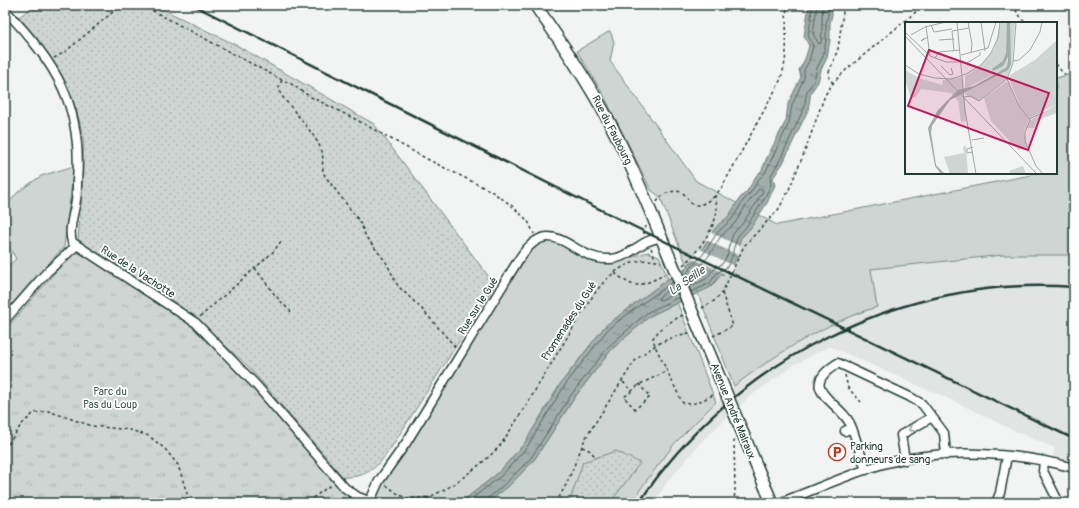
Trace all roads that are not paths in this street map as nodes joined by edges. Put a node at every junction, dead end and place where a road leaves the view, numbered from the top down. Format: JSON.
{"nodes":[{"id":1,"x":535,"y":5,"type":"edge"},
{"id":2,"x":5,"y":10,"type":"edge"},
{"id":3,"x":661,"y":237,"type":"junction"},
{"id":4,"x":77,"y":245,"type":"junction"},
{"id":5,"x":693,"y":314,"type":"joint"},
{"id":6,"x":5,"y":320,"type":"edge"},
{"id":7,"x":932,"y":417,"type":"junction"},
{"id":8,"x":946,"y":455,"type":"junction"},
{"id":9,"x":1007,"y":456,"type":"junction"},
{"id":10,"x":905,"y":460,"type":"junction"},
{"id":11,"x":1044,"y":461,"type":"junction"},
{"id":12,"x":1074,"y":468,"type":"edge"},
{"id":13,"x":866,"y":470,"type":"junction"},
{"id":14,"x":369,"y":502,"type":"edge"},
{"id":15,"x":772,"y":503,"type":"edge"},
{"id":16,"x":779,"y":503,"type":"edge"},
{"id":17,"x":996,"y":503,"type":"edge"},
{"id":18,"x":1059,"y":503,"type":"edge"}],
"edges":[{"from":1,"to":3,"type":"main road","name":"Rue du Faubourg"},
{"from":2,"to":4,"type":"street"},
{"from":3,"to":5,"type":"main road","name":"Rue du Faubourg","bridge":true},
{"from":3,"to":14,"type":"street","name":"Rue sur le Gué"},
{"from":4,"to":6,"type":"street"},
{"from":4,"to":14,"type":"street","name":"Rue de la Vachotte"},
{"from":5,"to":15,"type":"main road","name":"Avenue André Malraux"},
{"from":7,"to":8,"type":"street"},
{"from":7,"to":10,"type":"street","one_way":true},
{"from":7,"to":13,"type":"street"},
{"from":8,"to":9,"type":"street"},
{"from":8,"to":10,"type":"street"},
{"from":9,"to":11,"type":"street"},
{"from":9,"to":17,"type":"street"},
{"from":10,"to":13,"type":"street"},
{"from":11,"to":12,"type":"street"},
{"from":11,"to":18,"type":"street"},
{"from":13,"to":16,"type":"street"}]}
